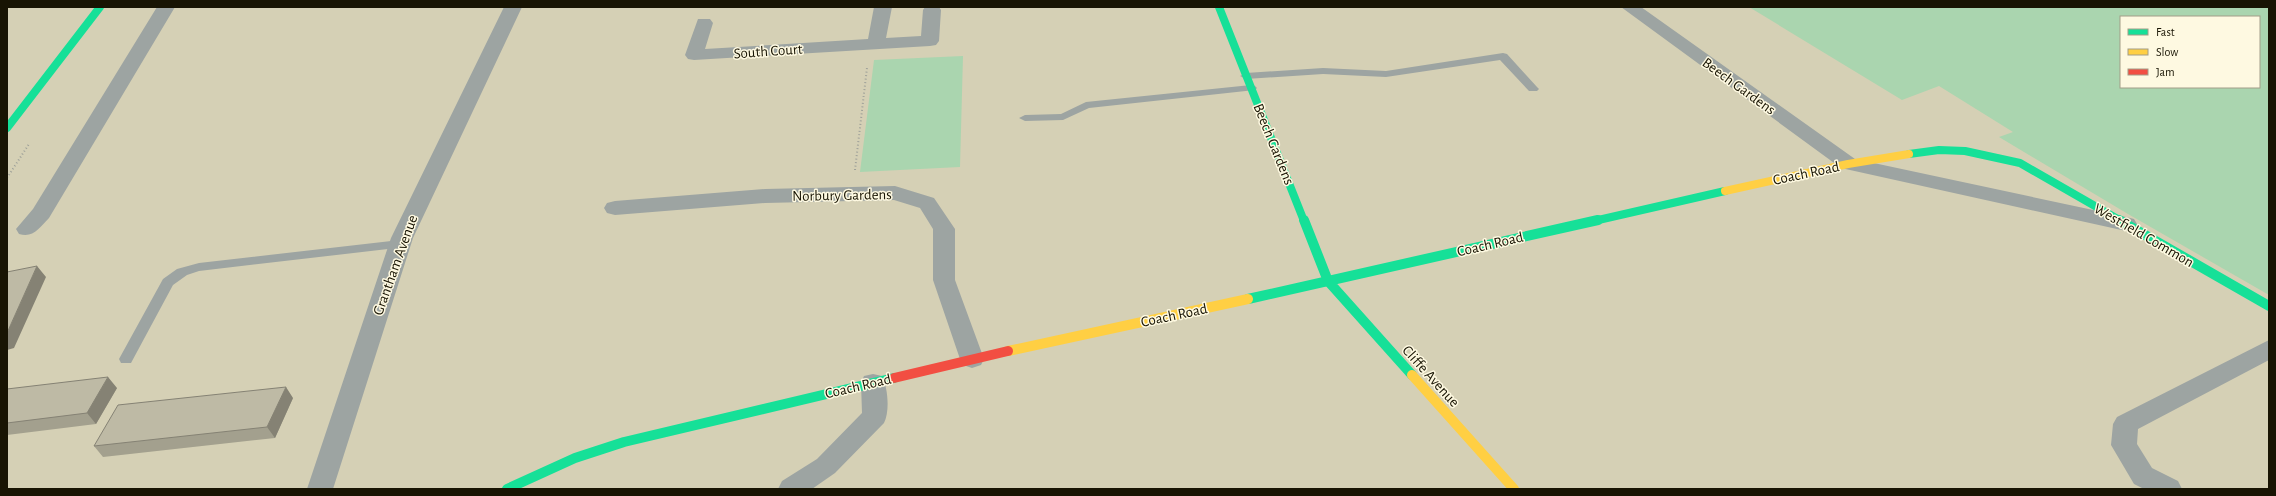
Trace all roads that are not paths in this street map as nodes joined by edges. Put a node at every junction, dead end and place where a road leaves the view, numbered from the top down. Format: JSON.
{"nodes":[{"id":1,"x":100,"y":7,"type":"edge"},
{"id":2,"x":166,"y":7,"type":"edge"},
{"id":3,"x":513,"y":7,"type":"edge"},
{"id":4,"x":884,"y":7,"type":"edge"},
{"id":5,"x":1219,"y":7,"type":"edge"},
{"id":6,"x":1630,"y":7,"type":"edge"},
{"id":7,"x":932,"y":10,"type":"dead end"},
{"id":8,"x":704,"y":22,"type":"dead end"},
{"id":9,"x":873,"y":44,"type":"junction"},
{"id":10,"x":1246,"y":76,"type":"junction"},
{"id":11,"x":1251,"y":88,"type":"junction"},
{"id":12,"x":1533,"y":89,"type":"dead end"},
{"id":13,"x":1025,"y":118,"type":"dead end"},
{"id":14,"x":7,"y":128,"type":"edge"},
{"id":15,"x":2020,"y":163,"type":"joint"},
{"id":16,"x":1848,"y":164,"type":"junction"},
{"id":17,"x":63,"y":208,"type":"dead end"},
{"id":18,"x":615,"y":208,"type":"dead end"},
{"id":19,"x":41,"y":213,"type":"junction"},
{"id":20,"x":2126,"y":224,"type":"junction"},
{"id":21,"x":27,"y":230,"type":"dead end"},
{"id":22,"x":400,"y":244,"type":"junction"},
{"id":23,"x":1328,"y":281,"type":"junction"},
{"id":24,"x":2269,"y":306,"type":"edge"},
{"id":25,"x":2269,"y":349,"type":"edge"},
{"id":26,"x":126,"y":359,"type":"dead end"},
{"id":27,"x":972,"y":359,"type":"junction"},
{"id":28,"x":872,"y":383,"type":"junction"},
{"id":29,"x":320,"y":489,"type":"edge"},
{"id":30,"x":507,"y":489,"type":"edge"},
{"id":31,"x":791,"y":489,"type":"edge"},
{"id":32,"x":1514,"y":489,"type":"edge"},
{"id":33,"x":2169,"y":489,"type":"edge"}],
"edges":[{"from":1,"to":14,"type":"street"},
{"from":2,"to":19,"type":"street"},
{"from":3,"to":22,"type":"street","name":"Grantham Avenue"},
{"from":4,"to":9,"type":"street"},
{"from":5,"to":10,"type":"street","name":"Beech Gardens"},
{"from":6,"to":16,"type":"street","name":"Beech Gardens"},
{"from":7,"to":9,"type":"street","name":"South Court"},
{"from":8,"to":9,"type":"street","name":"South Court"},
{"from":10,"to":11,"type":"street","name":"Beech Gardens"},
{"from":10,"to":12,"type":"lane"},
{"from":11,"to":13,"type":"lane"},
{"from":11,"to":23,"type":"street","name":"Beech Gardens"},
{"from":15,"to":16,"type":"street","name":"Coach Road"},
{"from":15,"to":20,"type":"street","name":"Westfield Common"},
{"from":16,"to":20,"type":"street","name":"Coach Road"},
{"from":16,"to":23,"type":"street","name":"Coach Road"},
{"from":17,"to":19,"type":"street"},
{"from":18,"to":27,"type":"street","name":"Norbury Gardens"},
{"from":19,"to":21,"type":"street"},
{"from":20,"to":24,"type":"street","name":"Westfield Common"},
{"from":22,"to":26,"type":"lane"},
{"from":22,"to":29,"type":"street","name":"Grantham Avenue"},
{"from":23,"to":27,"type":"street","name":"Coach Road"},
{"from":23,"to":32,"type":"street","name":"Cliffe Avenue"},
{"from":25,"to":33,"type":"street"},
{"from":27,"to":28,"type":"street","name":"Coach Road"},
{"from":28,"to":30,"type":"street","name":"Coach Road"},
{"from":28,"to":31,"type":"street"}]}
